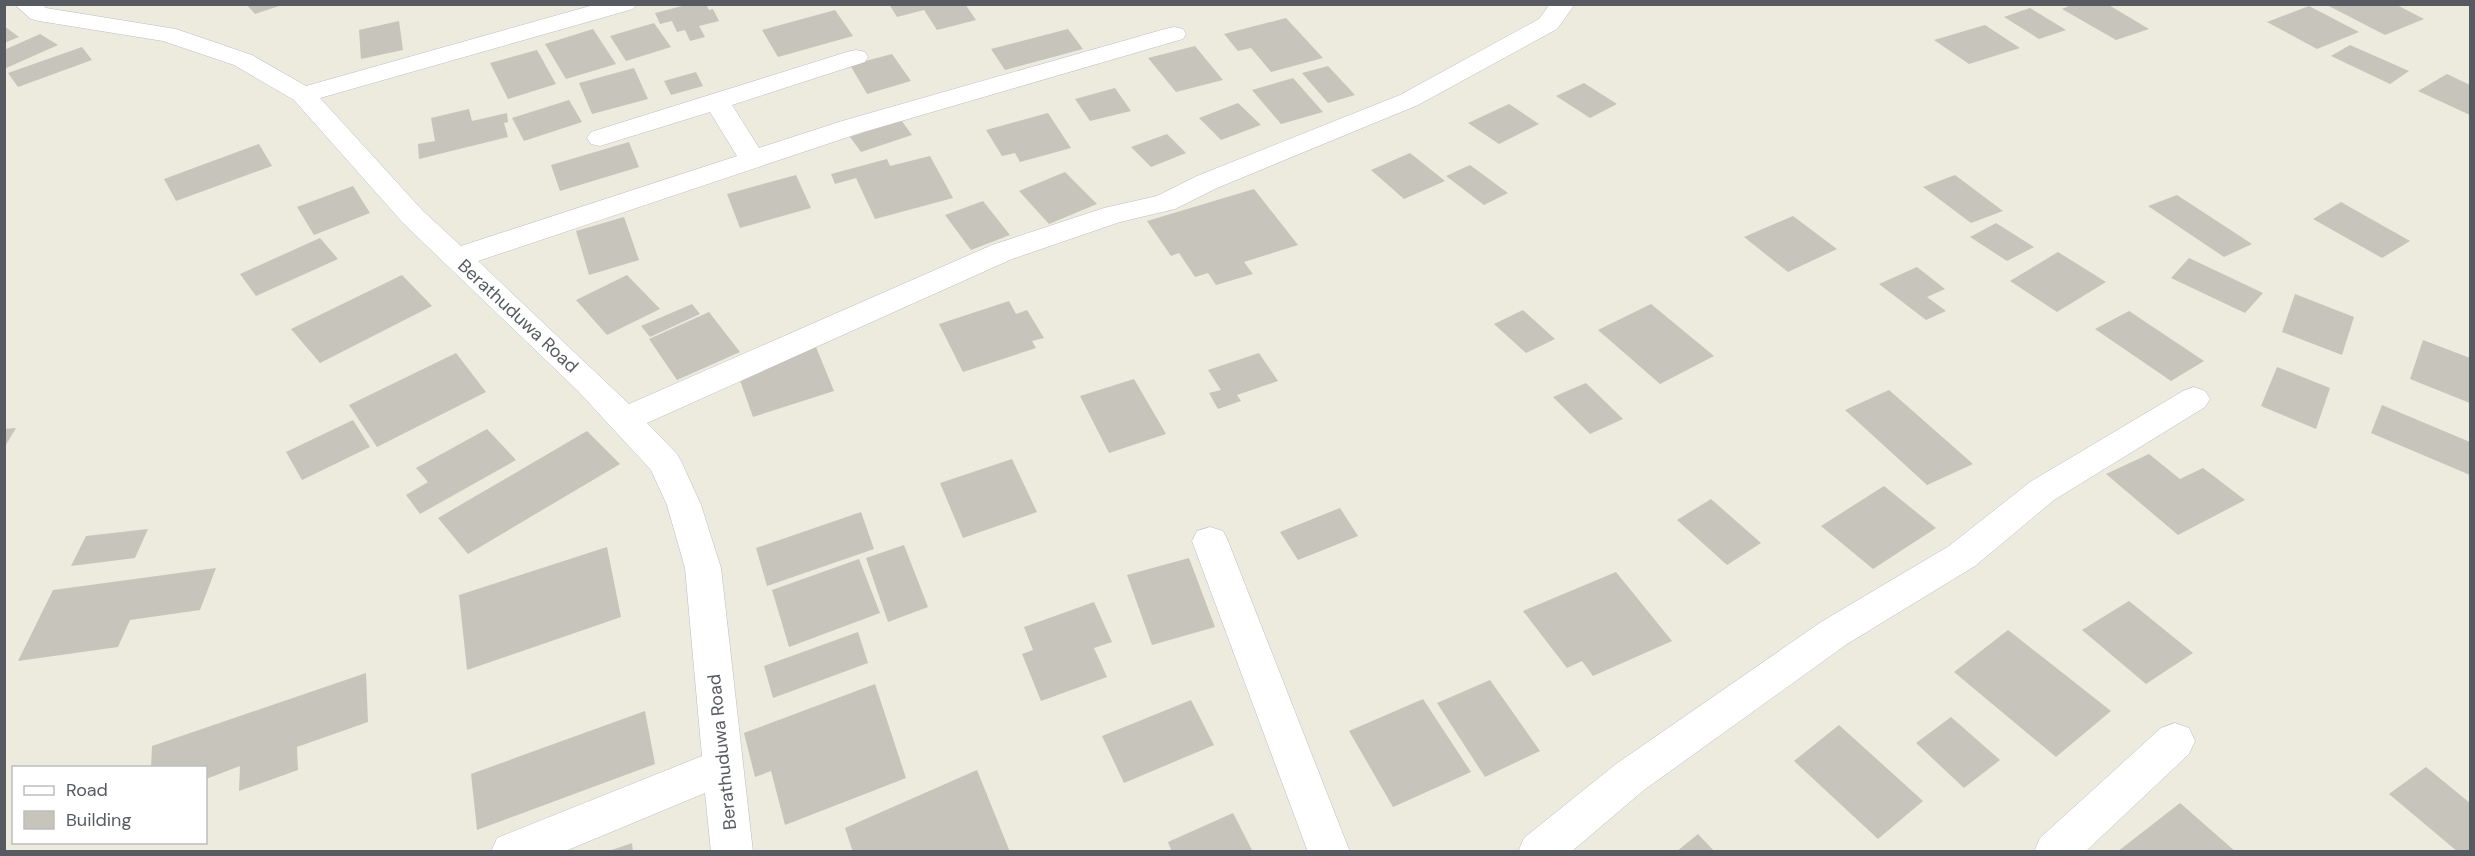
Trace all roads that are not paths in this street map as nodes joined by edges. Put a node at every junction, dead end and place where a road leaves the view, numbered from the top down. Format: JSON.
{"nodes":[{"id":1,"x":27,"y":4,"type":"edge"},
{"id":2,"x":625,"y":4,"type":"edge"},
{"id":3,"x":1563,"y":4,"type":"edge"},
{"id":4,"x":1174,"y":34,"type":"dead end"},
{"id":5,"x":856,"y":57,"type":"dead end"},
{"id":6,"x":303,"y":95,"type":"junction"},
{"id":7,"x":718,"y":103,"type":"junction"},
{"id":8,"x":600,"y":138,"type":"dead end"},
{"id":9,"x":752,"y":159,"type":"junction"},
{"id":10,"x":456,"y":258,"type":"junction"},
{"id":11,"x":2194,"y":399,"type":"dead end"},
{"id":12,"x":624,"y":420,"type":"junction"},
{"id":13,"x":1210,"y":541,"type":"dead end"},
{"id":14,"x":2175,"y":741,"type":"dead end"},
{"id":15,"x":724,"y":766,"type":"junction"},
{"id":16,"x":512,"y":852,"type":"edge"},
{"id":17,"x":732,"y":852,"type":"edge"},
{"id":18,"x":1329,"y":852,"type":"edge"},
{"id":19,"x":1539,"y":852,"type":"edge"},
{"id":20,"x":2055,"y":852,"type":"edge"}],
"edges":[{"from":1,"to":6,"type":"street","name":"Berathuduwa Road"},
{"from":2,"to":6,"type":"street"},
{"from":3,"to":12,"type":"street"},
{"from":4,"to":9,"type":"street"},
{"from":5,"to":7,"type":"street"},
{"from":6,"to":10,"type":"street","name":"Berathuduwa Road"},
{"from":7,"to":8,"type":"street"},
{"from":7,"to":9,"type":"street"},
{"from":9,"to":10,"type":"street"},
{"from":10,"to":12,"type":"street","name":"Berathuduwa Road"},
{"from":11,"to":19,"type":"street"},
{"from":12,"to":15,"type":"street","name":"Berathuduwa Road"},
{"from":13,"to":18,"type":"street"},
{"from":14,"to":20,"type":"street"},
{"from":15,"to":16,"type":"street"},
{"from":15,"to":17,"type":"street","name":"Berathuduwa Road"}]}
